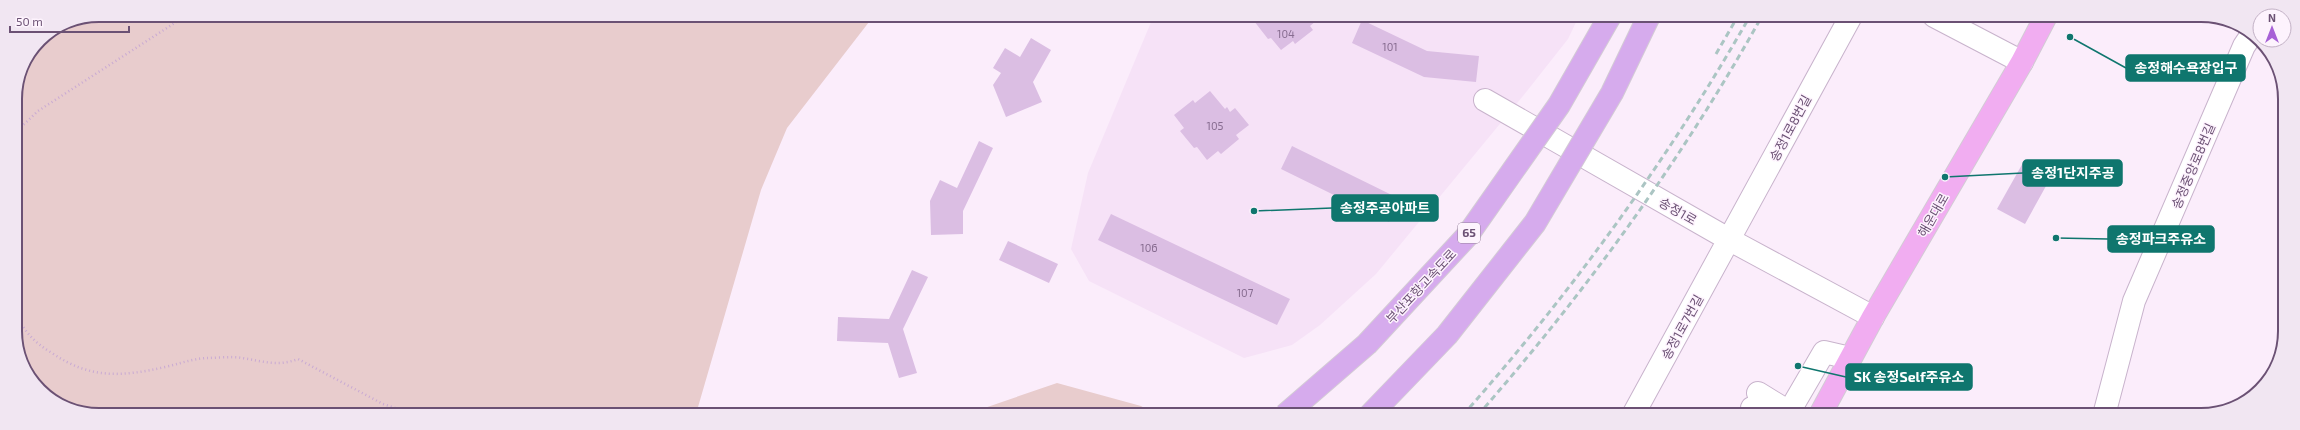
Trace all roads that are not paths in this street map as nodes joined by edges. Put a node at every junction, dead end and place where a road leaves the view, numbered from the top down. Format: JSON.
{"nodes":[{"id":1,"x":1607,"y":22,"type":"edge"},
{"id":2,"x":1646,"y":22,"type":"edge"},
{"id":3,"x":1848,"y":22,"type":"edge"},
{"id":4,"x":1945,"y":22,"type":"edge"},
{"id":5,"x":2043,"y":22,"type":"edge"},
{"id":6,"x":2249,"y":39,"type":"edge"},
{"id":7,"x":2022,"y":62,"type":"junction"},
{"id":8,"x":1485,"y":100,"type":"dead end"},
{"id":9,"x":1730,"y":240,"type":"junction"},
{"id":10,"x":1873,"y":317,"type":"junction"},
{"id":11,"x":1850,"y":358,"type":"junction"},
{"id":12,"x":1758,"y":405,"type":"edge"},
{"id":13,"x":1293,"y":408,"type":"edge"},
{"id":14,"x":1377,"y":408,"type":"edge"},
{"id":15,"x":1638,"y":408,"type":"edge"},
{"id":16,"x":1770,"y":408,"type":"edge"},
{"id":17,"x":1792,"y":408,"type":"edge"},
{"id":18,"x":1824,"y":408,"type":"edge"},
{"id":19,"x":2106,"y":408,"type":"edge"}],
"edges":[{"from":1,"to":13,"type":"highway","name":"부산포항고속도로","number":"65","bridge":true},
{"from":2,"to":14,"type":"highway","bridge":true},
{"from":3,"to":9,"type":"street","name":"송정1로8번길"},
{"from":4,"to":7,"type":"street"},
{"from":5,"to":7,"type":"main road","name":"해운대로"},
{"from":6,"to":19,"type":"street","name":"송정중앙로8번길"},
{"from":7,"to":10,"type":"main road","name":"해운대로"},
{"from":8,"to":9,"type":"street","name":"송정1로"},
{"from":9,"to":10,"type":"street","name":"송정1로"},
{"from":9,"to":15,"type":"street","name":"송정1로7번길"},
{"from":10,"to":11,"type":"main road","name":"해운대로"},
{"from":11,"to":17,"type":"street"},
{"from":11,"to":18,"type":"main road","name":"해운대로"},
{"from":12,"to":16,"type":"street"}]}
